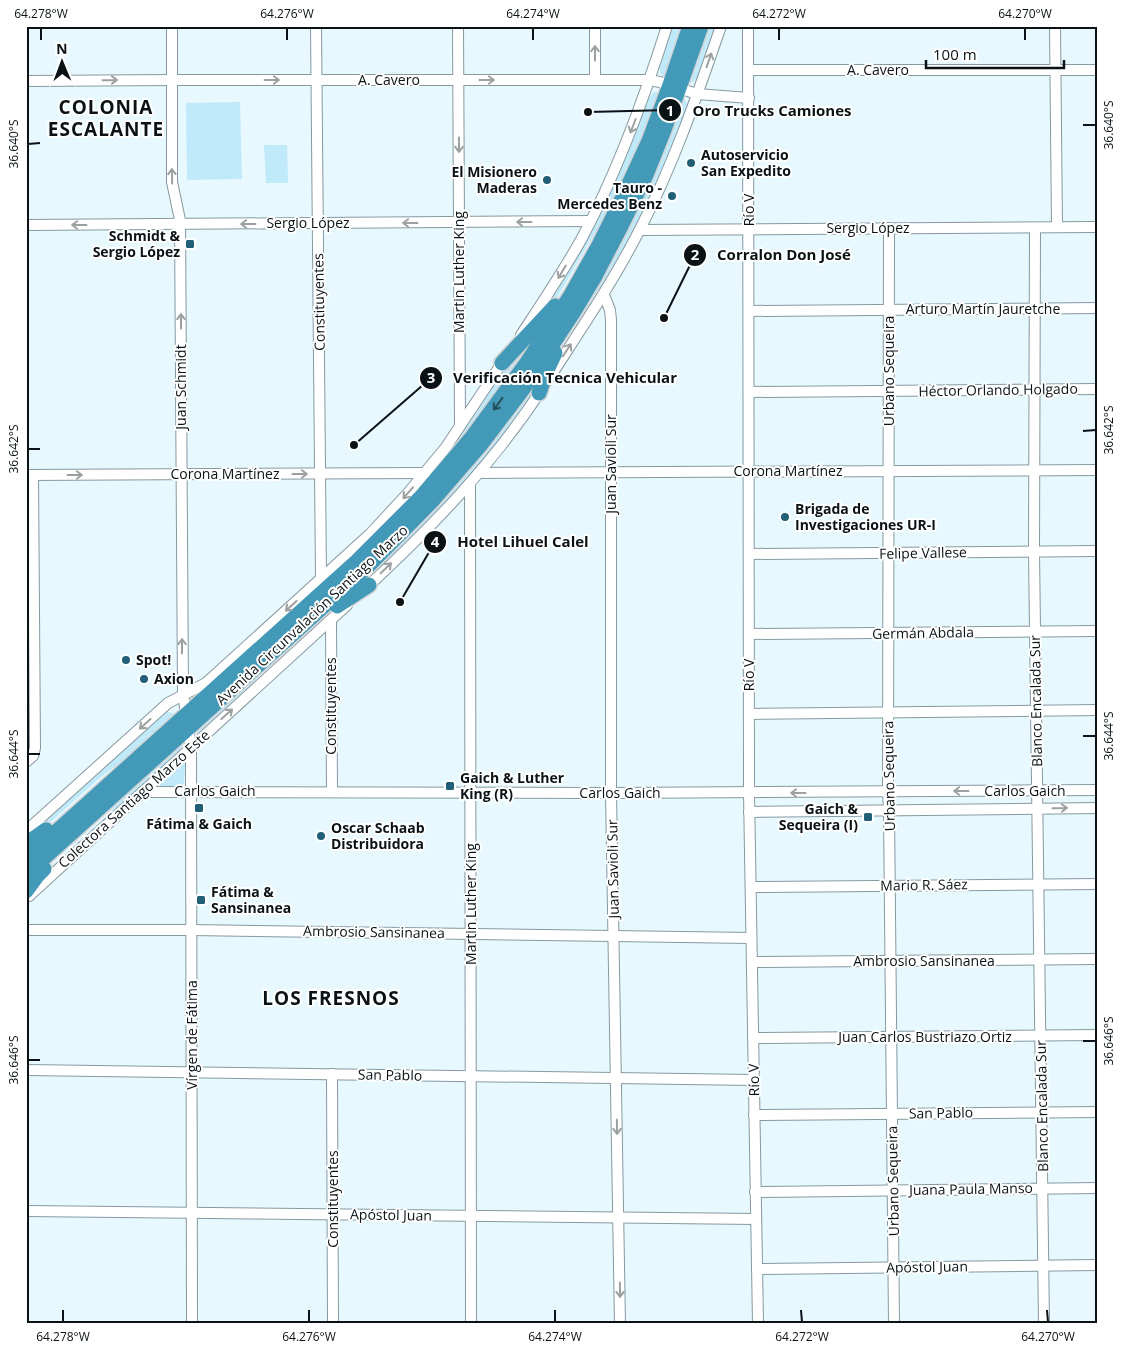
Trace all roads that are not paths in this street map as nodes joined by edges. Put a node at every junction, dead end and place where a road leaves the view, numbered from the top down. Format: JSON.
{"nodes":[{"id":1,"x":172,"y":26,"type":"edge"},
{"id":2,"x":316,"y":26,"type":"edge"},
{"id":3,"x":458,"y":26,"type":"edge"},
{"id":4,"x":595,"y":26,"type":"edge"},
{"id":5,"x":667,"y":26,"type":"edge"},
{"id":6,"x":720,"y":26,"type":"edge"},
{"id":7,"x":748,"y":26,"type":"edge"},
{"id":8,"x":1055,"y":26,"type":"edge"},
{"id":9,"x":698,"y":29,"type":"edge"},
{"id":10,"x":749,"y":70,"type":"junction"},
{"id":11,"x":1056,"y":70,"type":"junction"},
{"id":12,"x":1097,"y":70,"type":"edge"},
{"id":13,"x":172,"y":80,"type":"junction"},
{"id":14,"x":317,"y":80,"type":"junction"},
{"id":15,"x":459,"y":80,"type":"junction"},
{"id":16,"x":595,"y":80,"type":"junction"},
{"id":17,"x":649,"y":80,"type":"junction"},
{"id":18,"x":26,"y":81,"type":"edge"},
{"id":19,"x":675,"y":87,"type":"junction"},
{"id":20,"x":697,"y":94,"type":"junction"},
{"id":21,"x":749,"y":98,"type":"junction"},
{"id":22,"x":618,"y":208,"type":"junction"},
{"id":23,"x":590,"y":221,"type":"junction"},
{"id":24,"x":459,"y":222,"type":"junction"},
{"id":25,"x":318,"y":223,"type":"junction"},
{"id":26,"x":180,"y":224,"type":"junction"},
{"id":27,"x":26,"y":225,"type":"edge"},
{"id":28,"x":1097,"y":227,"type":"edge"},
{"id":29,"x":889,"y":228,"type":"junction"},
{"id":30,"x":1035,"y":228,"type":"junction"},
{"id":31,"x":1056,"y":228,"type":"junction"},
{"id":32,"x":749,"y":229,"type":"junction"},
{"id":33,"x":640,"y":230,"type":"junction"},
{"id":34,"x":600,"y":266,"type":"junction"},
{"id":35,"x":604,"y":295,"type":"junction"},
{"id":36,"x":1097,"y":308,"type":"edge"},
{"id":37,"x":1035,"y":309,"type":"junction"},
{"id":38,"x":889,"y":310,"type":"junction"},
{"id":39,"x":749,"y":311,"type":"junction"},
{"id":40,"x":502,"y":362,"type":"junction"},
{"id":41,"x":1097,"y":389,"type":"edge"},
{"id":42,"x":1035,"y":390,"type":"junction"},
{"id":43,"x":889,"y":391,"type":"junction"},
{"id":44,"x":749,"y":392,"type":"junction"},
{"id":45,"x":539,"y":393,"type":"junction"},
{"id":46,"x":460,"y":427,"type":"junction"},
{"id":47,"x":1034,"y":470,"type":"junction"},
{"id":48,"x":1097,"y":470,"type":"edge"},
{"id":49,"x":889,"y":471,"type":"junction"},
{"id":50,"x":611,"y":472,"type":"junction"},
{"id":51,"x":749,"y":472,"type":"junction"},
{"id":52,"x":425,"y":473,"type":"junction"},
{"id":53,"x":479,"y":473,"type":"junction"},
{"id":54,"x":182,"y":474,"type":"junction"},
{"id":55,"x":321,"y":474,"type":"junction"},
{"id":56,"x":30,"y":475,"type":"edge"},
{"id":57,"x":470,"y":483,"type":"junction"},
{"id":58,"x":1097,"y":551,"type":"edge"},
{"id":59,"x":1034,"y":552,"type":"junction"},
{"id":60,"x":888,"y":553,"type":"junction"},
{"id":61,"x":749,"y":554,"type":"junction"},
{"id":62,"x":321,"y":579,"type":"junction"},
{"id":63,"x":369,"y":585,"type":"junction"},
{"id":64,"x":331,"y":620,"type":"junction"},
{"id":65,"x":1097,"y":631,"type":"edge"},
{"id":66,"x":1036,"y":632,"type":"junction"},
{"id":67,"x":888,"y":633,"type":"junction"},
{"id":68,"x":749,"y":634,"type":"junction"},
{"id":69,"x":183,"y":694,"type":"junction"},
{"id":70,"x":226,"y":694,"type":"junction"},
{"id":71,"x":1097,"y":710,"type":"edge"},
{"id":72,"x":1036,"y":711,"type":"junction"},
{"id":73,"x":888,"y":712,"type":"junction"},
{"id":74,"x":749,"y":714,"type":"junction"},
{"id":75,"x":188,"y":721,"type":"junction"},
{"id":76,"x":191,"y":747,"type":"junction"},
{"id":77,"x":144,"y":754,"type":"junction"},
{"id":78,"x":28,"y":761,"type":"edge"},
{"id":79,"x":136,"y":775,"type":"junction"},
{"id":80,"x":1097,"y":790,"type":"edge"},
{"id":81,"x":191,"y":791,"type":"junction"},
{"id":82,"x":1038,"y":791,"type":"junction"},
{"id":83,"x":142,"y":792,"type":"junction"},
{"id":84,"x":332,"y":792,"type":"junction"},
{"id":85,"x":471,"y":792,"type":"junction"},
{"id":86,"x":888,"y":792,"type":"junction"},
{"id":87,"x":612,"y":793,"type":"junction"},
{"id":88,"x":749,"y":793,"type":"junction"},
{"id":89,"x":1097,"y":808,"type":"edge"},
{"id":90,"x":1038,"y":809,"type":"junction"},
{"id":91,"x":889,"y":810,"type":"junction"},
{"id":92,"x":749,"y":812,"type":"junction"},
{"id":93,"x":26,"y":831,"type":"edge"},
{"id":94,"x":26,"y":844,"type":"edge"},
{"id":95,"x":26,"y":859,"type":"edge"},
{"id":96,"x":26,"y":874,"type":"edge"},
{"id":97,"x":1039,"y":884,"type":"junction"},
{"id":98,"x":1097,"y":884,"type":"edge"},
{"id":99,"x":890,"y":886,"type":"junction"},
{"id":100,"x":750,"y":887,"type":"junction"},
{"id":101,"x":26,"y":891,"type":"edge"},
{"id":102,"x":26,"y":898,"type":"edge"},
{"id":103,"x":26,"y":930,"type":"edge"},
{"id":104,"x":192,"y":930,"type":"junction"},
{"id":105,"x":471,"y":934,"type":"junction"},
{"id":106,"x":614,"y":936,"type":"junction"},
{"id":107,"x":751,"y":938,"type":"junction"},
{"id":108,"x":1040,"y":960,"type":"junction"},
{"id":109,"x":1097,"y":960,"type":"edge"},
{"id":110,"x":890,"y":961,"type":"junction"},
{"id":111,"x":752,"y":962,"type":"junction"},
{"id":112,"x":1041,"y":1036,"type":"junction"},
{"id":113,"x":1097,"y":1036,"type":"edge"},
{"id":114,"x":891,"y":1037,"type":"junction"},
{"id":115,"x":753,"y":1038,"type":"junction"},
{"id":116,"x":26,"y":1070,"type":"edge"},
{"id":117,"x":192,"y":1072,"type":"junction"},
{"id":118,"x":332,"y":1074,"type":"junction"},
{"id":119,"x":471,"y":1076,"type":"junction"},
{"id":120,"x":616,"y":1078,"type":"junction"},
{"id":121,"x":754,"y":1080,"type":"junction"},
{"id":122,"x":1042,"y":1112,"type":"junction"},
{"id":123,"x":1097,"y":1112,"type":"edge"},
{"id":124,"x":892,"y":1114,"type":"junction"},
{"id":125,"x":754,"y":1115,"type":"junction"},
{"id":126,"x":1097,"y":1188,"type":"edge"},
{"id":127,"x":1043,"y":1189,"type":"junction"},
{"id":128,"x":893,"y":1190,"type":"junction"},
{"id":129,"x":756,"y":1192,"type":"junction"},
{"id":130,"x":26,"y":1211,"type":"edge"},
{"id":131,"x":192,"y":1213,"type":"junction"},
{"id":132,"x":332,"y":1214,"type":"junction"},
{"id":133,"x":471,"y":1216,"type":"junction"},
{"id":134,"x":619,"y":1217,"type":"junction"},
{"id":135,"x":756,"y":1219,"type":"junction"},
{"id":136,"x":1097,"y":1265,"type":"edge"},
{"id":137,"x":1044,"y":1266,"type":"junction"},
{"id":138,"x":894,"y":1268,"type":"junction"},
{"id":139,"x":757,"y":1270,"type":"junction"},
{"id":140,"x":192,"y":1324,"type":"edge"},
{"id":141,"x":333,"y":1324,"type":"edge"},
{"id":142,"x":471,"y":1324,"type":"edge"},
{"id":143,"x":620,"y":1324,"type":"edge"},
{"id":144,"x":758,"y":1324,"type":"edge"},
{"id":145,"x":894,"y":1324,"type":"edge"},
{"id":146,"x":1044,"y":1324,"type":"edge"}],
"edges":[{"from":1,"to":13,"type":"street","name":"Juan Schmidt"},
{"from":2,"to":14,"type":"street","name":"Constituyentes"},
{"from":3,"to":15,"type":"street","name":"Martin Luther King"},
{"from":16,"to":4,"type":"street","one_way":true},
{"from":5,"to":17,"type":"street"},
{"from":20,"to":6,"type":"street","name":"Colectora Santiago Marzo Este","one_way":true},
{"from":7,"to":10,"type":"street","name":"Río V"},
{"from":8,"to":11,"type":"street"},
{"from":9,"to":19,"type":"highway","name":"Avenida Circunvalación Santiago Marzo"},
{"from":10,"to":11,"type":"street","name":"A. Cavero"},
{"from":10,"to":21,"type":"street","name":"Río V"},
{"from":11,"to":12,"type":"street","name":"A. Cavero"},
{"from":11,"to":31,"type":"street"},
{"from":13,"to":14,"type":"street","name":"A. Cavero","one_way":true},
{"from":18,"to":13,"type":"street","name":"A. Cavero","one_way":true},
{"from":26,"to":13,"type":"street","name":"Juan Schmidt","one_way":true},
{"from":14,"to":15,"type":"street","name":"A. Cavero"},
{"from":14,"to":25,"type":"street","name":"Constituyentes"},
{"from":15,"to":16,"type":"street","name":"A. Cavero","one_way":true},
{"from":15,"to":24,"type":"street","name":"Martin Luther King","one_way":true},
{"from":16,"to":17,"type":"street","name":"A. Cavero"},
{"from":17,"to":19,"type":"street","name":"A. Cavero"},
{"from":17,"to":23,"type":"street","one_way":true},
{"from":19,"to":20,"type":"street","name":"A. Cavero"},
{"from":19,"to":22,"type":"highway","name":"Avenida Circunvalación Santiago Marzo"},
{"from":19,"to":34,"type":"highway","name":"Avenida Circunvalación Santiago Marzo"},
{"from":20,"to":21,"type":"street","name":"A. Cavero"},
{"from":20,"to":33,"type":"street","name":"Colectora Santiago Marzo Este"},
{"from":21,"to":32,"type":"street","name":"Río V"},
{"from":22,"to":40,"type":"highway"},
{"from":22,"to":75,"type":"highway","name":"Avenida Circunvalación Santiago Marzo","one_way":true},
{"from":23,"to":24,"type":"street","name":"Sergio López","one_way":true},
{"from":23,"to":40,"type":"street","one_way":true},
{"from":24,"to":25,"type":"street","name":"Sergio López","one_way":true},
{"from":24,"to":46,"type":"street","name":"Martin Luther King"},
{"from":25,"to":26,"type":"street","name":"Sergio López","one_way":true},
{"from":25,"to":55,"type":"street","name":"Constituyentes"},
{"from":26,"to":27,"type":"street","name":"Sergio López","one_way":true},
{"from":54,"to":26,"type":"street","name":"Juan Schmidt","one_way":true},
{"from":28,"to":31,"type":"street","name":"Sergio López"},
{"from":29,"to":30,"type":"street","name":"Sergio López"},
{"from":29,"to":32,"type":"street","name":"Sergio López"},
{"from":29,"to":38,"type":"street","name":"Urbano Sequeira"},
{"from":30,"to":31,"type":"street","name":"Sergio López"},
{"from":30,"to":37,"type":"street","name":"Blanco Encalada Sur"},
{"from":32,"to":33,"type":"street","name":"Sergio López"},
{"from":32,"to":39,"type":"street","name":"Río V"},
{"from":33,"to":35,"type":"street","name":"Colectora Santiago Marzo Este"},
{"from":34,"to":45,"type":"highway"},
{"from":34,"to":70,"type":"highway","name":"Avenida Circunvalación Santiago Marzo"},
{"from":45,"to":35,"type":"street","name":"Colectora Santiago Marzo Este","one_way":true},
{"from":35,"to":50,"type":"street","name":"Juan Savioli Sur"},
{"from":36,"to":37,"type":"street","name":"Arturo Martín Jauretche"},
{"from":37,"to":38,"type":"street","name":"Arturo Martín Jauretche"},
{"from":37,"to":42,"type":"street","name":"Blanco Encalada Sur"},
{"from":38,"to":39,"type":"street","name":"Arturo Martín Jauretche"},
{"from":38,"to":43,"type":"street","name":"Urbano Sequeira"},
{"from":39,"to":44,"type":"street","name":"Río V"},
{"from":40,"to":46,"type":"street"},
{"from":41,"to":42,"type":"street","name":"Héctor Orlando Holgado"},
{"from":42,"to":43,"type":"street","name":"Héctor Orlando Holgado"},
{"from":42,"to":47,"type":"street","name":"Blanco Encalada Sur"},
{"from":43,"to":44,"type":"street","name":"Héctor Orlando Holgado"},
{"from":43,"to":49,"type":"street","name":"Urbano Sequeira"},
{"from":44,"to":51,"type":"street","name":"Río V"},
{"from":45,"to":53,"type":"street","name":"Colectora Santiago Marzo Este"},
{"from":46,"to":52,"type":"street"},
{"from":47,"to":48,"type":"street","name":"Corona Martínez"},
{"from":47,"to":49,"type":"street","name":"Corona Martínez"},
{"from":47,"to":59,"type":"street","name":"Blanco Encalada Sur"},
{"from":49,"to":51,"type":"street","name":"Corona Martínez"},
{"from":49,"to":60,"type":"street","name":"Urbano Sequeira"},
{"from":50,"to":51,"type":"street","name":"Corona Martínez"},
{"from":50,"to":53,"type":"street","name":"Corona Martínez"},
{"from":50,"to":87,"type":"street","name":"Juan Savioli Sur"},
{"from":51,"to":61,"type":"street","name":"Río V"},
{"from":52,"to":55,"type":"street","name":"Corona Martínez"},
{"from":52,"to":62,"type":"street","one_way":true},
{"from":53,"to":57,"type":"street","name":"Colectora Santiago Marzo Este"},
{"from":54,"to":55,"type":"street","name":"Corona Martínez","one_way":true},
{"from":56,"to":54,"type":"street","name":"Corona Martínez","one_way":true},
{"from":69,"to":54,"type":"street","name":"Juan Schmidt","one_way":true},
{"from":55,"to":62,"type":"street","name":"Constituyentes"},
{"from":56,"to":78,"type":"street"},
{"from":63,"to":57,"type":"street","name":"Colectora Santiago Marzo Este","one_way":true},
{"from":57,"to":85,"type":"street","name":"Martin Luther King"},
{"from":58,"to":59,"type":"street","name":"Felipe Vallese"},
{"from":59,"to":60,"type":"street","name":"Felipe Vallese"},
{"from":59,"to":66,"type":"street","name":"Blanco Encalada Sur"},
{"from":60,"to":61,"type":"street","name":"Felipe Vallese"},
{"from":60,"to":67,"type":"street","name":"Urbano Sequeira"},
{"from":61,"to":68,"type":"street","name":"Río V"},
{"from":62,"to":69,"type":"street","one_way":true},
{"from":63,"to":64,"type":"street","name":"Colectora Santiago Marzo Este"},
{"from":63,"to":70,"type":"highway"},
{"from":76,"to":64,"type":"street","name":"Colectora Santiago Marzo Este","one_way":true},
{"from":64,"to":84,"type":"street","name":"Constituyentes"},
{"from":65,"to":66,"type":"street","name":"Germán Abdala"},
{"from":66,"to":67,"type":"street","name":"Germán Abdala"},
{"from":66,"to":72,"type":"street","name":"Blanco Encalada Sur"},
{"from":67,"to":68,"type":"street","name":"Germán Abdala"},
{"from":67,"to":73,"type":"street","name":"Urbano Sequeira"},
{"from":68,"to":74,"type":"street","name":"Río V"},
{"from":69,"to":75,"type":"street","name":"Juan Schmidt"},
{"from":69,"to":93,"type":"street","one_way":true},
{"from":70,"to":75,"type":"highway","name":"Avenida Circunvalación Santiago Marzo"},
{"from":71,"to":72,"type":"street"},
{"from":72,"to":73,"type":"street"},
{"from":72,"to":82,"type":"street","name":"Blanco Encalada Sur"},
{"from":73,"to":74,"type":"street"},
{"from":73,"to":86,"type":"street","name":"Urbano Sequeira"},
{"from":74,"to":88,"type":"street","name":"Río V"},
{"from":75,"to":76,"type":"street","name":"Juan Schmidt"},
{"from":75,"to":77,"type":"highway","name":"Avenida Circunvalación Santiago Marzo"},
{"from":75,"to":79,"type":"highway","name":"Avenida Circunvalación Santiago Marzo"},
{"from":76,"to":81,"type":"street","name":"Vírgen de Fátima"},
{"from":76,"to":83,"type":"street","name":"Colectora Santiago Marzo Este"},
{"from":77,"to":94,"type":"highway"},
{"from":77,"to":95,"type":"highway","name":"Avenida Circunvalación Santiago Marzo"},
{"from":79,"to":96,"type":"highway","name":"Avenida Circunvalación Santiago Marzo"},
{"from":79,"to":101,"type":"highway"},
{"from":80,"to":82,"type":"street","name":"Carlos Gaich"},
{"from":81,"to":83,"type":"street","name":"Carlos Gaich"},
{"from":81,"to":84,"type":"street","name":"Carlos Gaich"},
{"from":81,"to":104,"type":"street","name":"Vírgen de Fátima"},
{"from":82,"to":86,"type":"street","name":"Carlos Gaich","one_way":true},
{"from":82,"to":90,"type":"street","name":"Blanco Encalada Sur"},
{"from":83,"to":102,"type":"street","name":"Colectora Santiago Marzo Este"},
{"from":84,"to":85,"type":"street","name":"Carlos Gaich"},
{"from":85,"to":87,"type":"street","name":"Carlos Gaich"},
{"from":85,"to":105,"type":"street","name":"Martin Luther King"},
{"from":86,"to":88,"type":"street","name":"Carlos Gaich","one_way":true},
{"from":86,"to":91,"type":"street","name":"Urbano Sequeira"},
{"from":87,"to":88,"type":"street","name":"Carlos Gaich"},
{"from":87,"to":106,"type":"street","name":"Juan Savioli Sur"},
{"from":88,"to":92,"type":"street","name":"Río V"},
{"from":90,"to":89,"type":"street","name":"Carlos Gaich","one_way":true},
{"from":90,"to":91,"type":"street","name":"Carlos Gaich"},
{"from":90,"to":97,"type":"street","name":"Blanco Encalada Sur"},
{"from":91,"to":92,"type":"street","name":"Carlos Gaich"},
{"from":91,"to":99,"type":"street","name":"Urbano Sequeira"},
{"from":92,"to":100,"type":"street","name":"Río V"},
{"from":97,"to":98,"type":"street","name":"Mario R. Sáez"},
{"from":97,"to":99,"type":"street","name":"Mario R. Sáez"},
{"from":97,"to":108,"type":"street","name":"Blanco Encalada Sur"},
{"from":99,"to":100,"type":"street","name":"Mario R. Sáez"},
{"from":99,"to":110,"type":"street","name":"Urbano Sequeira"},
{"from":100,"to":107,"type":"street","name":"Río V"},
{"from":103,"to":104,"type":"street","name":"Ambrosio Sansinanea"},
{"from":104,"to":105,"type":"street","name":"Ambrosio Sansinanea"},
{"from":104,"to":117,"type":"street","name":"Vírgen de Fátima"},
{"from":105,"to":106,"type":"street","name":"Ambrosio Sansinanea"},
{"from":105,"to":119,"type":"street","name":"Martin Luther King"},
{"from":106,"to":107,"type":"street","name":"Ambrosio Sansinanea"},
{"from":106,"to":120,"type":"street","name":"Juan Savioli Sur"},
{"from":107,"to":111,"type":"street","name":"Río V"},
{"from":108,"to":109,"type":"street","name":"Ambrosio Sansinanea"},
{"from":108,"to":110,"type":"street","name":"Ambrosio Sansinanea"},
{"from":108,"to":112,"type":"street","name":"Blanco Encalada Sur"},
{"from":110,"to":111,"type":"street","name":"Ambrosio Sansinanea"},
{"from":110,"to":114,"type":"street","name":"Urbano Sequeira"},
{"from":111,"to":115,"type":"street","name":"Río V"},
{"from":112,"to":113,"type":"street","name":"Juan Carlos Bustriazo Ortiz"},
{"from":112,"to":114,"type":"street","name":"Juan Carlos Bustriazo Ortiz"},
{"from":112,"to":122,"type":"street","name":"Blanco Encalada Sur"},
{"from":114,"to":115,"type":"street","name":"Juan Carlos Bustriazo Ortiz"},
{"from":114,"to":124,"type":"street","name":"Urbano Sequeira"},
{"from":115,"to":121,"type":"street","name":"Río V"},
{"from":116,"to":117,"type":"street","name":"San Pablo"},
{"from":117,"to":118,"type":"street","name":"San Pablo"},
{"from":117,"to":131,"type":"street","name":"Vírgen de Fátima"},
{"from":118,"to":119,"type":"street","name":"San Pablo"},
{"from":118,"to":132,"type":"street","name":"Constituyentes"},
{"from":119,"to":120,"type":"street","name":"San Pablo"},
{"from":119,"to":133,"type":"street","name":"Martin Luther King"},
{"from":120,"to":121,"type":"street","name":"San Pablo"},
{"from":120,"to":134,"type":"street","name":"Juan Savioli Sur","one_way":true},
{"from":121,"to":125,"type":"street","name":"Río V"},
{"from":122,"to":123,"type":"street","name":"San Pablo"},
{"from":122,"to":124,"type":"street","name":"San Pablo"},
{"from":122,"to":127,"type":"street","name":"Blanco Encalada Sur"},
{"from":124,"to":125,"type":"street","name":"San Pablo"},
{"from":124,"to":128,"type":"street","name":"Urbano Sequeira"},
{"from":125,"to":129,"type":"street","name":"Río V"},
{"from":126,"to":127,"type":"street","name":"Juana Paula Manso"},
{"from":127,"to":128,"type":"street","name":"Juana Paula Manso"},
{"from":127,"to":137,"type":"street","name":"Blanco Encalada Sur"},
{"from":128,"to":129,"type":"street","name":"Juana Paula Manso"},
{"from":128,"to":138,"type":"street","name":"Urbano Sequeira"},
{"from":129,"to":135,"type":"street","name":"Río V"},
{"from":130,"to":131,"type":"street","name":"Apóstol Juan"},
{"from":131,"to":132,"type":"street","name":"Apóstol Juan"},
{"from":131,"to":140,"type":"street","name":"Vírgen de Fátima"},
{"from":132,"to":133,"type":"street","name":"Apóstol Juan"},
{"from":132,"to":141,"type":"street","name":"Constituyentes"},
{"from":133,"to":134,"type":"street","name":"Apóstol Juan"},
{"from":133,"to":142,"type":"street","name":"Martin Luther King"},
{"from":134,"to":135,"type":"street","name":"Apóstol Juan"},
{"from":134,"to":143,"type":"street","name":"Juan Savioli Sur","one_way":true},
{"from":135,"to":139,"type":"street","name":"Río V"},
{"from":136,"to":137,"type":"street","name":"Apóstol Juan"},
{"from":137,"to":138,"type":"street","name":"Apóstol Juan"},
{"from":137,"to":146,"type":"street","name":"Blanco Encalada Sur"},
{"from":138,"to":139,"type":"street","name":"Apóstol Juan"},
{"from":138,"to":145,"type":"street","name":"Urbano Sequeira"},
{"from":139,"to":144,"type":"street","name":"Río V"}]}
